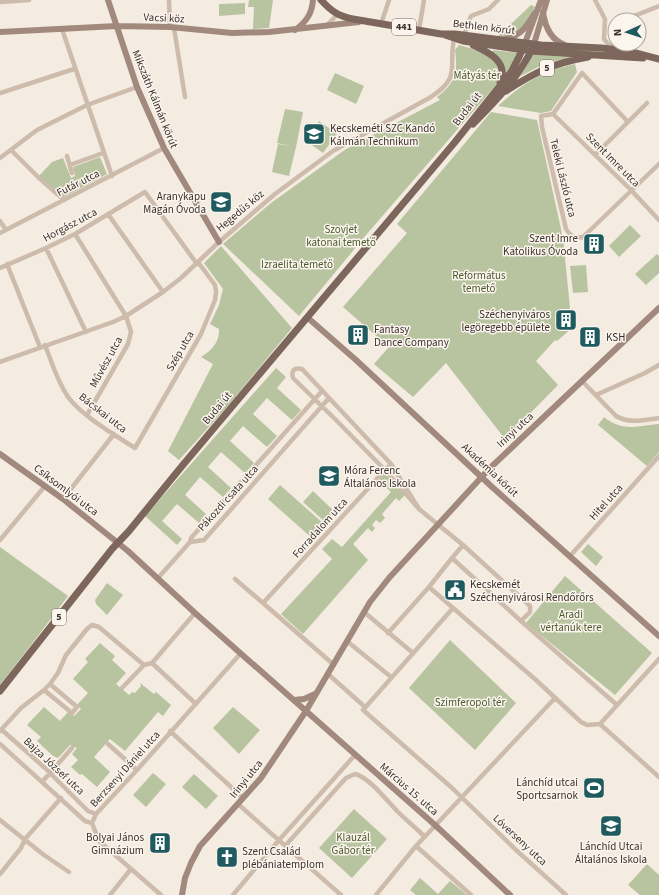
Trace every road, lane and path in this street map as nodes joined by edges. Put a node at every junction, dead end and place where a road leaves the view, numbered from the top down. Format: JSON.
{"nodes":[{"id":1,"x":30,"y":0,"type":"edge"},
{"id":2,"x":108,"y":0,"type":"edge"},
{"id":3,"x":168,"y":0,"type":"edge"},
{"id":4,"x":313,"y":0,"type":"edge"},
{"id":5,"x":321,"y":0,"type":"edge"},
{"id":6,"x":389,"y":0,"type":"edge"},
{"id":7,"x":424,"y":0,"type":"edge"},
{"id":8,"x":497,"y":0,"type":"edge"},
{"id":9,"x":541,"y":0,"type":"edge"},
{"id":10,"x":547,"y":0,"type":"edge"},
{"id":11,"x":595,"y":0,"type":"edge"},
{"id":12,"x":0,"y":2,"type":"edge"},
{"id":13,"x":659,"y":6,"type":"edge"},
{"id":14,"x":543,"y":12,"type":"junction"},
{"id":15,"x":644,"y":12,"type":"edge"},
{"id":16,"x":535,"y":13,"type":"junction"},
{"id":17,"x":337,"y":15,"type":"junction"},
{"id":18,"x":366,"y":21,"type":"junction"},
{"id":19,"x":381,"y":24,"type":"junction"},
{"id":20,"x":327,"y":25,"type":"junction"},
{"id":21,"x":117,"y":26,"type":"junction"},
{"id":22,"x":172,"y":28,"type":"junction"},
{"id":23,"x":62,"y":29,"type":"junction"},
{"id":24,"x":295,"y":30,"type":"junction"},
{"id":25,"x":418,"y":30,"type":"junction"},
{"id":26,"x":0,"y":32,"type":"edge"},
{"id":27,"x":441,"y":34,"type":"junction"},
{"id":28,"x":464,"y":38,"type":"junction"},
{"id":29,"x":454,"y":39,"type":"junction"},
{"id":30,"x":496,"y":40,"type":"junction"},
{"id":31,"x":607,"y":44,"type":"edge"},
{"id":32,"x":524,"y":46,"type":"junction"},
{"id":33,"x":570,"y":46,"type":"junction"},
{"id":34,"x":533,"y":48,"type":"junction"},
{"id":35,"x":607,"y":49,"type":"edge"},
{"id":36,"x":632,"y":52,"type":"edge"},
{"id":37,"x":598,"y":55,"type":"junction"},
{"id":38,"x":659,"y":59,"type":"edge"},
{"id":39,"x":74,"y":69,"type":"junction"},
{"id":40,"x":137,"y":87,"type":"junction"},
{"id":41,"x":499,"y":92,"type":"junction"},
{"id":42,"x":0,"y":93,"type":"edge"},
{"id":43,"x":185,"y":98,"type":"dead end"},
{"id":44,"x":647,"y":103,"type":"dead end"},
{"id":45,"x":87,"y":105,"type":"junction"},
{"id":46,"x":554,"y":114,"type":"junction"},
{"id":47,"x":628,"y":122,"type":"junction"},
{"id":48,"x":164,"y":148,"type":"junction"},
{"id":49,"x":11,"y":150,"type":"junction"},
{"id":50,"x":103,"y":153,"type":"junction"},
{"id":51,"x":595,"y":155,"type":"junction"},
{"id":52,"x":67,"y":156,"type":"dead end"},
{"id":53,"x":0,"y":158,"type":"edge"},
{"id":54,"x":659,"y":164,"type":"edge"},
{"id":55,"x":70,"y":165,"type":"junction"},
{"id":56,"x":72,"y":173,"type":"dead end"},
{"id":57,"x":112,"y":176,"type":"junction"},
{"id":58,"x":632,"y":190,"type":"junction"},
{"id":59,"x":145,"y":192,"type":"joint"},
{"id":60,"x":64,"y":200,"type":"junction"},
{"id":61,"x":108,"y":214,"type":"junction"},
{"id":62,"x":659,"y":220,"type":"edge"},
{"id":63,"x":0,"y":221,"type":"edge"},
{"id":64,"x":6,"y":230,"type":"junction"},
{"id":65,"x":0,"y":233,"type":"edge"},
{"id":66,"x":76,"y":234,"type":"junction"},
{"id":67,"x":219,"y":242,"type":"junction"},
{"id":68,"x":46,"y":248,"type":"junction"},
{"id":69,"x":197,"y":263,"type":"junction"},
{"id":70,"x":7,"y":264,"type":"junction"},
{"id":71,"x":0,"y":268,"type":"edge"},
{"id":72,"x":163,"y":292,"type":"junction"},
{"id":73,"x":659,"y":308,"type":"edge"},
{"id":74,"x":126,"y":316,"type":"junction"},
{"id":75,"x":308,"y":318,"type":"junction"},
{"id":76,"x":86,"y":332,"type":"junction"},
{"id":77,"x":43,"y":346,"type":"junction"},
{"id":78,"x":0,"y":362,"type":"edge"},
{"id":79,"x":659,"y":365,"type":"edge"},
{"id":80,"x":582,"y":381,"type":"junction"},
{"id":81,"x":322,"y":391,"type":"junction"},
{"id":82,"x":596,"y":395,"type":"junction"},
{"id":83,"x":329,"y":398,"type":"junction"},
{"id":84,"x":314,"y":399,"type":"junction"},
{"id":85,"x":322,"y":407,"type":"junction"},
{"id":86,"x":87,"y":414,"type":"junction"},
{"id":87,"x":659,"y":418,"type":"edge"},
{"id":88,"x":114,"y":434,"type":"junction"},
{"id":89,"x":135,"y":448,"type":"joint"},
{"id":90,"x":0,"y":454,"type":"edge"},
{"id":91,"x":658,"y":460,"type":"edge"},
{"id":92,"x":391,"y":464,"type":"junction"},
{"id":93,"x":385,"y":470,"type":"junction"},
{"id":94,"x":482,"y":477,"type":"junction"},
{"id":95,"x":45,"y":486,"type":"junction"},
{"id":96,"x":63,"y":499,"type":"junction"},
{"id":97,"x":419,"y":509,"type":"junction"},
{"id":98,"x":438,"y":524,"type":"junction"},
{"id":99,"x":0,"y":540,"type":"edge"},
{"id":100,"x":190,"y":542,"type":"junction"},
{"id":101,"x":118,"y":543,"type":"junction"},
{"id":102,"x":463,"y":545,"type":"junction"},
{"id":103,"x":570,"y":556,"type":"junction"},
{"id":104,"x":452,"y":558,"type":"junction"},
{"id":105,"x":158,"y":578,"type":"junction"},
{"id":106,"x":235,"y":579,"type":"dead end"},
{"id":107,"x":429,"y":587,"type":"junction"},
{"id":108,"x":263,"y":603,"type":"junction"},
{"id":109,"x":453,"y":608,"type":"junction"},
{"id":110,"x":364,"y":612,"type":"junction"},
{"id":111,"x":195,"y":613,"type":"junction"},
{"id":112,"x":521,"y":621,"type":"junction"},
{"id":113,"x":388,"y":633,"type":"junction"},
{"id":114,"x":659,"y":636,"type":"edge"},
{"id":115,"x":348,"y":642,"type":"junction"},
{"id":116,"x":240,"y":653,"type":"junction"},
{"id":117,"x":413,"y":653,"type":"junction"},
{"id":118,"x":659,"y":659,"type":"edge"},
{"id":119,"x":152,"y":663,"type":"junction"},
{"id":120,"x":144,"y":665,"type":"junction"},
{"id":121,"x":334,"y":665,"type":"junction"},
{"id":122,"x":328,"y":674,"type":"junction"},
{"id":123,"x":391,"y":677,"type":"junction"},
{"id":124,"x":50,"y":684,"type":"junction"},
{"id":125,"x":122,"y":688,"type":"dead end"},
{"id":126,"x":44,"y":690,"type":"junction"},
{"id":127,"x":0,"y":691,"type":"edge"},
{"id":128,"x":317,"y":693,"type":"junction"},
{"id":129,"x":555,"y":698,"type":"junction"},
{"id":130,"x":294,"y":700,"type":"junction"},
{"id":131,"x":196,"y":704,"type":"junction"},
{"id":132,"x":617,"y":705,"type":"junction"},
{"id":133,"x":365,"y":707,"type":"junction"},
{"id":134,"x":306,"y":711,"type":"junction"},
{"id":135,"x":600,"y":724,"type":"junction"},
{"id":136,"x":1,"y":730,"type":"edge"},
{"id":137,"x":170,"y":731,"type":"junction"},
{"id":138,"x":0,"y":744,"type":"edge"},
{"id":139,"x":108,"y":744,"type":"dead end"},
{"id":140,"x":72,"y":748,"type":"dead end"},
{"id":141,"x":355,"y":755,"type":"junction"},
{"id":142,"x":137,"y":770,"type":"junction"},
{"id":143,"x":50,"y":773,"type":"junction"},
{"id":144,"x":659,"y":777,"type":"edge"},
{"id":145,"x":42,"y":782,"type":"junction"},
{"id":146,"x":461,"y":797,"type":"junction"},
{"id":147,"x":61,"y":798,"type":"junction"},
{"id":148,"x":243,"y":798,"type":"junction"},
{"id":149,"x":238,"y":804,"type":"junction"},
{"id":150,"x":96,"y":814,"type":"junction"},
{"id":151,"x":0,"y":820,"type":"edge"},
{"id":152,"x":92,"y":823,"type":"junction"},
{"id":153,"x":435,"y":825,"type":"junction"},
{"id":154,"x":425,"y":837,"type":"junction"},
{"id":155,"x":25,"y":840,"type":"junction"},
{"id":156,"x":279,"y":840,"type":"junction"},
{"id":157,"x":285,"y":846,"type":"junction"},
{"id":158,"x":416,"y":846,"type":"junction"},
{"id":159,"x":131,"y":869,"type":"junction"},
{"id":160,"x":69,"y":872,"type":"dead end"},
{"id":161,"x":0,"y":874,"type":"edge"},
{"id":162,"x":110,"y":895,"type":"edge"},
{"id":163,"x":160,"y":895,"type":"edge"},
{"id":164,"x":182,"y":895,"type":"edge"},
{"id":165,"x":232,"y":895,"type":"edge"},
{"id":166,"x":341,"y":895,"type":"edge"},
{"id":167,"x":376,"y":895,"type":"edge"},
{"id":168,"x":471,"y":895,"type":"edge"},
{"id":169,"x":510,"y":895,"type":"edge"},
{"id":170,"x":566,"y":895,"type":"edge"}],
"edges":[{"from":1,"to":12,"type":"street"},
{"from":2,"to":21,"type":"street","name":"Mikszáth Kálmán körút"},
{"from":3,"to":22,"type":"street"},
{"from":4,"to":24,"type":"street"},
{"from":5,"to":17,"type":"main road"},
{"from":6,"to":19,"type":"street"},
{"from":7,"to":25,"type":"street"},
{"from":8,"to":28,"type":"street"},
{"from":9,"to":16,"type":"street"},
{"from":10,"to":14,"type":"street"},
{"from":11,"to":31,"type":"street"},
{"from":13,"to":15,"type":"street"},
{"from":14,"to":33,"type":"street"},
{"from":14,"to":34,"type":"street"},
{"from":16,"to":30,"type":"street"},
{"from":16,"to":32,"type":"street"},
{"from":17,"to":18,"type":"main road","name":"Bethlen körút","number":"441"},
{"from":17,"to":20,"type":"street"},
{"from":18,"to":19,"type":"main road","name":"Bethlen körút","number":"441"},
{"from":18,"to":20,"type":"street","name":"Vacsi köz"},
{"from":19,"to":25,"type":"main road","name":"Bethlen körút","number":"441"},
{"from":20,"to":24,"type":"street","name":"Vacsi köz"},
{"from":21,"to":22,"type":"street","name":"Vacsi köz"},
{"from":21,"to":23,"type":"street","name":"Vacsi köz"},
{"from":21,"to":40,"type":"street","name":"Mikszáth Kálmán körút"},
{"from":22,"to":24,"type":"street","name":"Vacsi köz"},
{"from":22,"to":43,"type":"street"},
{"from":23,"to":26,"type":"street","name":"Vacsi köz"},
{"from":23,"to":39,"type":"street"},
{"from":25,"to":27,"type":"main road","name":"Bethlen körút","number":"441"},
{"from":27,"to":28,"type":"main road","name":"Bethlen körút","number":"441"},
{"from":27,"to":29,"type":"main road","name":"Bethlen körút","number":"441"},
{"from":28,"to":29,"type":"main road","name":"Bethlen körút","number":"441"},
{"from":28,"to":30,"type":"main road","name":"Bethlen körút","number":"441"},
{"from":28,"to":32,"type":"main road","name":"Bethlen körút","number":"441"},
{"from":28,"to":41,"type":"main road"},
{"from":29,"to":67,"type":"street","name":"Hegedűs köz"},
{"from":30,"to":32,"type":"main road","name":"Bethlen körút","number":"441"},
{"from":32,"to":34,"type":"main road","number":"5"},
{"from":32,"to":41,"type":"main road","number":"5"},
{"from":33,"to":34,"type":"main road","number":"5"},
{"from":33,"to":35,"type":"main road","number":"5"},
{"from":34,"to":37,"type":"main road","number":"5"},
{"from":34,"to":41,"type":"main road","number":"5"},
{"from":36,"to":38,"type":"main road","number":"5"},
{"from":37,"to":38,"type":"main road","number":"5"},
{"from":37,"to":41,"type":"main road","number":"5"},
{"from":39,"to":42,"type":"street"},
{"from":39,"to":45,"type":"street"},
{"from":40,"to":45,"type":"street"},
{"from":40,"to":48,"type":"street","name":"Mikszáth Kálmán körút"},
{"from":41,"to":75,"type":"main road","name":"Budai út","number":"5"},
{"from":44,"to":47,"type":"street"},
{"from":45,"to":49,"type":"street"},
{"from":45,"to":50,"type":"street"},
{"from":46,"to":47,"type":"street","name":"Teleki László utca"},
{"from":46,"to":51,"type":"street","name":"Szent Imre utca"},
{"from":46,"to":58,"type":"street","name":"Teleki László utca"},
{"from":47,"to":51,"type":"street"},
{"from":48,"to":57,"type":"street","name":"Futár utca"},
{"from":48,"to":67,"type":"street","name":"Mikszáth Kálmán körút"},
{"from":49,"to":53,"type":"street"},
{"from":49,"to":60,"type":"street"},
{"from":50,"to":55,"type":"street","name":"Futár utca"},
{"from":50,"to":57,"type":"street"},
{"from":51,"to":58,"type":"street","name":"Szent Imre utca"},
{"from":52,"to":55,"type":"street"},
{"from":54,"to":58,"type":"street","name":"Teleki László utca"},
{"from":55,"to":56,"type":"street"},
{"from":57,"to":60,"type":"street","name":"Futár utca"},
{"from":58,"to":62,"type":"street","name":"Szent Imre utca"},
{"from":59,"to":61,"type":"street","name":"Horgász utca"},
{"from":59,"to":69,"type":"street","name":"Szép utca"},
{"from":60,"to":64,"type":"street","name":"Futár utca"},
{"from":61,"to":66,"type":"street","name":"Horgász utca"},
{"from":61,"to":72,"type":"street"},
{"from":63,"to":64,"type":"street"},
{"from":64,"to":65,"type":"street","name":"Futár utca"},
{"from":66,"to":68,"type":"street","name":"Horgász utca"},
{"from":66,"to":74,"type":"street","name":"Művész utca"},
{"from":67,"to":69,"type":"street","name":"Hegedűs köz"},
{"from":68,"to":70,"type":"street","name":"Horgász utca"},
{"from":68,"to":76,"type":"street"},
{"from":69,"to":72,"type":"street","name":"Hegedűs köz"},
{"from":69,"to":89,"type":"street","name":"Szép utca"},
{"from":70,"to":71,"type":"street","name":"Horgász utca"},
{"from":70,"to":77,"type":"street","name":"Bácskai utca"},
{"from":72,"to":74,"type":"street","name":"Hegedűs köz"},
{"from":73,"to":80,"type":"street","name":"Irinyi utca"},
{"from":74,"to":76,"type":"street","name":"Hegedűs köz"},
{"from":74,"to":86,"type":"street","name":"Művész utca"},
{"from":75,"to":94,"type":"street","name":"Akadémia körút"},
{"from":75,"to":101,"type":"main road","name":"Budai út","number":"5"},
{"from":76,"to":77,"type":"street","name":"Hegedűs köz"},
{"from":77,"to":78,"type":"street","name":"Hegedűs köz"},
{"from":77,"to":86,"type":"street","name":"Bácskai utca"},
{"from":79,"to":82,"type":"street"},
{"from":80,"to":82,"type":"street"},
{"from":80,"to":94,"type":"street","name":"Irinyi utca"},
{"from":81,"to":83,"type":"street"},
{"from":81,"to":84,"type":"street","name":"Pákozdi csata utca"},
{"from":81,"to":84,"type":"street"},
{"from":82,"to":87,"type":"street"},
{"from":83,"to":85,"type":"street","name":"Pákozdi csata utca"},
{"from":83,"to":92,"type":"street"},
{"from":84,"to":85,"type":"street"},
{"from":84,"to":100,"type":"street","name":"Pákozdi csata utca"},
{"from":85,"to":93,"type":"street"},
{"from":85,"to":100,"type":"street","name":"Pákozdi csata utca"},
{"from":86,"to":88,"type":"street","name":"Bácskai utca"},
{"from":88,"to":89,"type":"street","name":"Bácskai utca"},
{"from":88,"to":96,"type":"street"},
{"from":90,"to":95,"type":"street","name":"Csíksomlyói utca"},
{"from":91,"to":103,"type":"street","name":"Hitel utca"},
{"from":92,"to":93,"type":"street","name":"Forradalom utca"},
{"from":92,"to":97,"type":"street"},
{"from":93,"to":97,"type":"street"},
{"from":93,"to":108,"type":"street","name":"Forradalom utca"},
{"from":94,"to":98,"type":"street","name":"Irinyi utca"},
{"from":94,"to":103,"type":"street","name":"Akadémia körút"},
{"from":95,"to":96,"type":"street","name":"Csíksomlyói utca"},
{"from":95,"to":99,"type":"street"},
{"from":96,"to":101,"type":"street","name":"Csíksomlyói utca"},
{"from":97,"to":98,"type":"street"},
{"from":98,"to":102,"type":"street"},
{"from":98,"to":110,"type":"street","name":"Irinyi utca"},
{"from":100,"to":105,"type":"street"},
{"from":101,"to":105,"type":"street","name":"Március 15. utca"},
{"from":101,"to":127,"type":"main road","name":"Budai út","number":"5"},
{"from":102,"to":104,"type":"street"},
{"from":102,"to":112,"type":"street"},
{"from":103,"to":114,"type":"street","name":"Akadémia körút"},
{"from":104,"to":107,"type":"street"},
{"from":104,"to":112,"type":"street"},
{"from":105,"to":111,"type":"street","name":"Március 15. utca"},
{"from":106,"to":108,"type":"street"},
{"from":107,"to":109,"type":"street"},
{"from":107,"to":113,"type":"street"},
{"from":108,"to":121,"type":"street"},
{"from":109,"to":117,"type":"street"},
{"from":109,"to":129,"type":"street"},
{"from":110,"to":113,"type":"street"},
{"from":110,"to":115,"type":"street","name":"Irinyi utca"},
{"from":111,"to":116,"type":"street","name":"Március 15. utca"},
{"from":111,"to":119,"type":"street"},
{"from":112,"to":132,"type":"street"},
{"from":113,"to":117,"type":"street"},
{"from":115,"to":121,"type":"street","name":"Irinyi utca"},
{"from":115,"to":123,"type":"street"},
{"from":116,"to":130,"type":"street","name":"Március 15. utca"},
{"from":116,"to":131,"type":"street","name":"Berzsenyi Dániel utca"},
{"from":117,"to":123,"type":"street"},
{"from":118,"to":132,"type":"street"},
{"from":119,"to":120,"type":"street"},
{"from":119,"to":131,"type":"street"},
{"from":120,"to":124,"type":"street"},
{"from":120,"to":125,"type":"street"},
{"from":121,"to":122,"type":"street","name":"Irinyi utca"},
{"from":122,"to":128,"type":"street","name":"Irinyi utca"},
{"from":122,"to":133,"type":"street"},
{"from":123,"to":133,"type":"street"},
{"from":124,"to":126,"type":"street"},
{"from":124,"to":126,"type":"street"},
{"from":126,"to":136,"type":"street"},
{"from":128,"to":130,"type":"street"},
{"from":128,"to":134,"type":"street","name":"Irinyi utca"},
{"from":129,"to":135,"type":"street"},
{"from":129,"to":146,"type":"street"},
{"from":130,"to":134,"type":"street","name":"Március 15. utca"},
{"from":131,"to":137,"type":"street","name":"Berzsenyi Dániel utca"},
{"from":132,"to":135,"type":"street"},
{"from":133,"to":146,"type":"street"},
{"from":134,"to":141,"type":"street","name":"Március 15. utca"},
{"from":134,"to":148,"type":"street","name":"Irinyi utca"},
{"from":135,"to":144,"type":"street"},
{"from":136,"to":143,"type":"street","name":"Bajza József utca"},
{"from":137,"to":142,"type":"street","name":"Berzsenyi Dániel utca"},
{"from":137,"to":148,"type":"street"},
{"from":138,"to":145,"type":"street","name":"Bajza József utca"},
{"from":139,"to":142,"type":"street"},
{"from":140,"to":143,"type":"street"},
{"from":141,"to":153,"type":"street","name":"Március 15. utca"},
{"from":141,"to":156,"type":"street"},
{"from":142,"to":150,"type":"street","name":"Berzsenyi Dániel utca"},
{"from":143,"to":145,"type":"street"},
{"from":143,"to":150,"type":"street","name":"Bajza József utca"},
{"from":145,"to":147,"type":"street","name":"Bajza József utca"},
{"from":146,"to":153,"type":"street"},
{"from":146,"to":170,"type":"street","name":"Lóverseny utca"},
{"from":147,"to":152,"type":"street","name":"Bajza József utca"},
{"from":147,"to":155,"type":"street"},
{"from":148,"to":149,"type":"street","name":"Irinyi utca"},
{"from":149,"to":156,"type":"street"},
{"from":149,"to":164,"type":"street","name":"Irinyi utca"},
{"from":150,"to":152,"type":"street","name":"Berzsenyi Dániel utca"},
{"from":151,"to":155,"type":"street"},
{"from":152,"to":159,"type":"street","name":"Berzsenyi Dániel utca"},
{"from":153,"to":154,"type":"street"},
{"from":153,"to":169,"type":"street","name":"Március 15. utca"},
{"from":154,"to":157,"type":"street"},
{"from":154,"to":158,"type":"street"},
{"from":155,"to":160,"type":"street"},
{"from":155,"to":161,"type":"street"},
{"from":156,"to":157,"type":"street"},
{"from":156,"to":165,"type":"street"},
{"from":157,"to":166,"type":"street"},
{"from":158,"to":167,"type":"street"},
{"from":158,"to":168,"type":"street"},
{"from":159,"to":162,"type":"street"},
{"from":159,"to":163,"type":"street","name":"Berzsenyi Dániel utca"}]}
